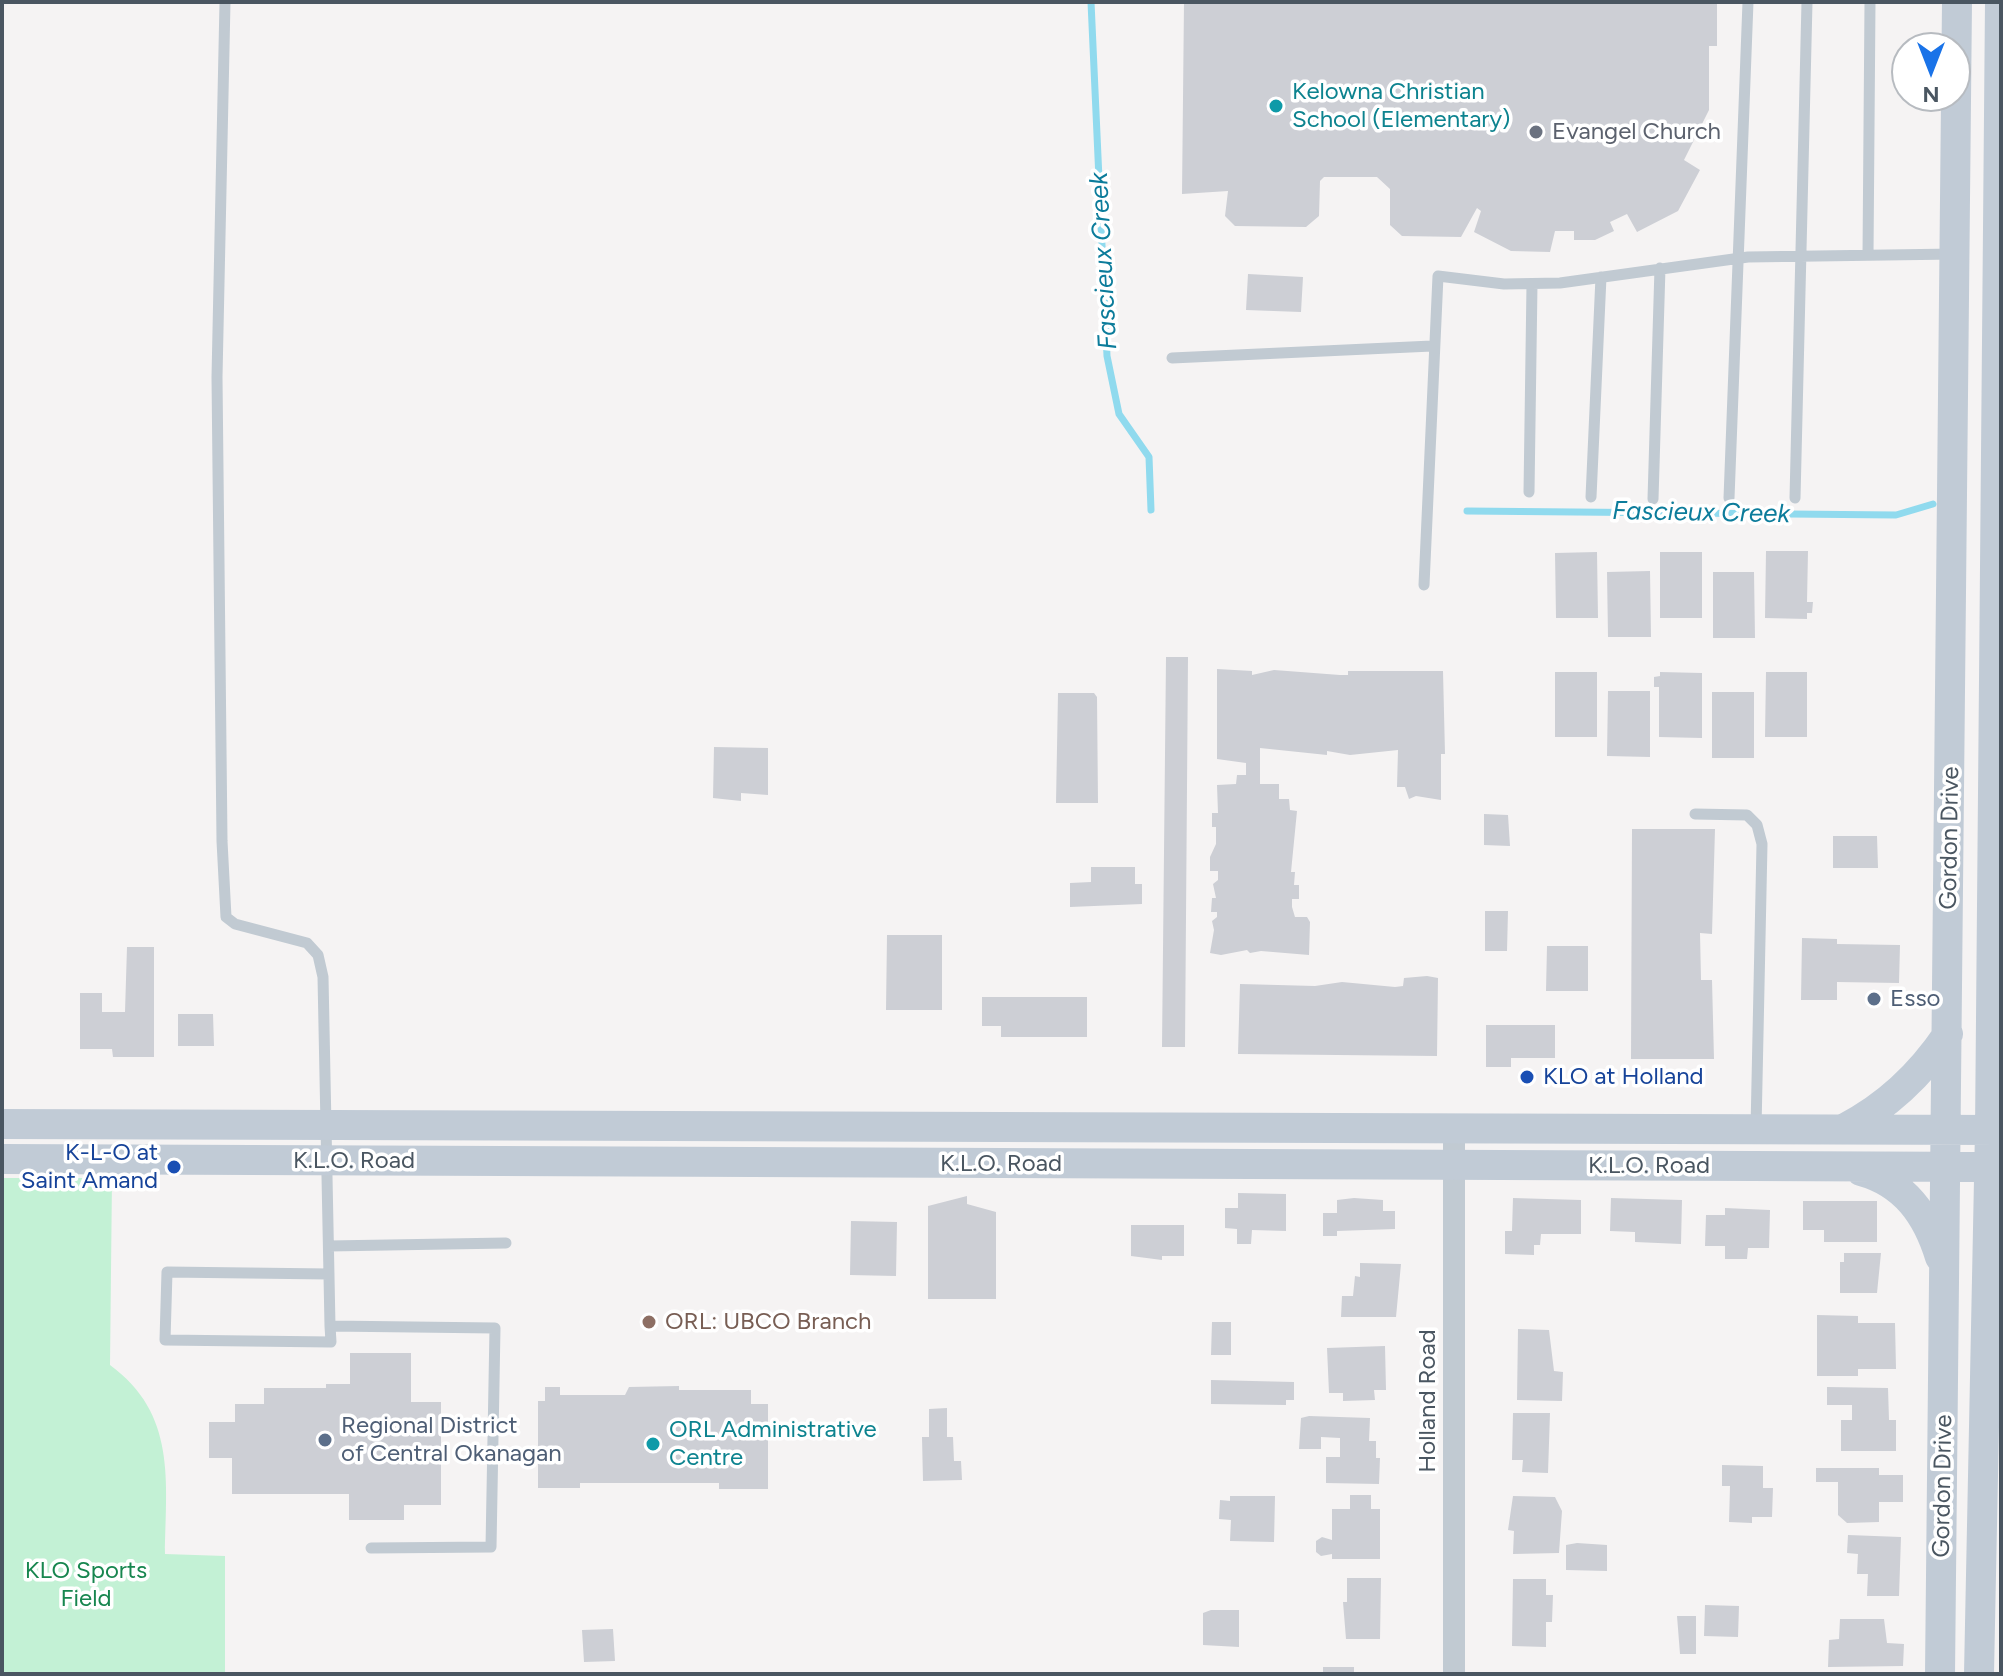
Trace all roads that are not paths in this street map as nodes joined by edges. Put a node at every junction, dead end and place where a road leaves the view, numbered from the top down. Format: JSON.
{"nodes":[{"id":1,"x":225,"y":2,"type":"edge"},
{"id":2,"x":1748,"y":2,"type":"edge"},
{"id":3,"x":1807,"y":2,"type":"edge"},
{"id":4,"x":1870,"y":2,"type":"edge"},
{"id":5,"x":1957,"y":2,"type":"edge"},
{"id":6,"x":2000,"y":2,"type":"edge"},
{"id":7,"x":1955,"y":254,"type":"junction"},
{"id":8,"x":1868,"y":255,"type":"junction"},
{"id":9,"x":1802,"y":256,"type":"junction"},
{"id":10,"x":1738,"y":258,"type":"junction"},
{"id":11,"x":1660,"y":268,"type":"junction"},
{"id":12,"x":1601,"y":277,"type":"junction"},
{"id":13,"x":1532,"y":284,"type":"junction"},
{"id":14,"x":1432,"y":346,"type":"junction"},
{"id":15,"x":1172,"y":358,"type":"dead end"},
{"id":16,"x":1529,"y":492,"type":"dead end"},
{"id":17,"x":1591,"y":497,"type":"dead end"},
{"id":18,"x":1729,"y":498,"type":"dead end"},
{"id":19,"x":1795,"y":498,"type":"dead end"},
{"id":20,"x":1653,"y":499,"type":"dead end"},
{"id":21,"x":1998,"y":506,"type":"edge"},
{"id":22,"x":1424,"y":585,"type":"dead end"},
{"id":23,"x":1997,"y":759,"type":"edge"},
{"id":24,"x":1695,"y":814,"type":"dead end"},
{"id":25,"x":1996,"y":897,"type":"edge"},
{"id":26,"x":1948,"y":1034,"type":"junction"},
{"id":27,"x":1996,"y":1045,"type":"edge"},
{"id":28,"x":2,"y":1124,"type":"edge"},
{"id":29,"x":327,"y":1125,"type":"junction"},
{"id":30,"x":1454,"y":1128,"type":"junction"},
{"id":31,"x":1756,"y":1129,"type":"junction"},
{"id":32,"x":1842,"y":1130,"type":"junction"},
{"id":33,"x":1947,"y":1130,"type":"junction"},
{"id":34,"x":1996,"y":1130,"type":"edge"},
{"id":35,"x":2,"y":1159,"type":"edge"},
{"id":36,"x":329,"y":1161,"type":"junction"},
{"id":37,"x":1454,"y":1165,"type":"junction"},
{"id":38,"x":1844,"y":1167,"type":"junction"},
{"id":39,"x":1947,"y":1167,"type":"junction"},
{"id":40,"x":1995,"y":1167,"type":"edge"},
{"id":41,"x":506,"y":1243,"type":"dead end"},
{"id":42,"x":1994,"y":1244,"type":"edge"},
{"id":43,"x":329,"y":1246,"type":"junction"},
{"id":44,"x":329,"y":1274,"type":"junction"},
{"id":45,"x":1945,"y":1274,"type":"junction"},
{"id":46,"x":330,"y":1326,"type":"junction"},
{"id":47,"x":371,"y":1548,"type":"dead end"},
{"id":48,"x":1454,"y":1674,"type":"edge"},
{"id":49,"x":1940,"y":1674,"type":"edge"},
{"id":50,"x":1979,"y":1674,"type":"edge"}],
"edges":[{"from":1,"to":29,"type":"lane"},
{"from":2,"to":10,"type":"lane"},
{"from":3,"to":9,"type":"lane"},
{"from":4,"to":8,"type":"lane"},
{"from":5,"to":7,"type":"main road","name":"Gordon Drive"},
{"from":6,"to":21,"type":"main road","name":"Gordon Drive"},
{"from":7,"to":8,"type":"lane"},
{"from":7,"to":26,"type":"main road","name":"Gordon Drive"},
{"from":8,"to":9,"type":"lane"},
{"from":9,"to":10,"type":"lane"},
{"from":9,"to":19,"type":"lane"},
{"from":10,"to":11,"type":"lane"},
{"from":10,"to":18,"type":"lane"},
{"from":11,"to":12,"type":"lane"},
{"from":11,"to":20,"type":"lane"},
{"from":12,"to":13,"type":"lane"},
{"from":12,"to":17,"type":"lane"},
{"from":13,"to":14,"type":"lane"},
{"from":13,"to":16,"type":"lane"},
{"from":14,"to":15,"type":"lane"},
{"from":14,"to":22,"type":"lane"},
{"from":21,"to":23,"type":"main road","name":"Gordon Drive"},
{"from":23,"to":25,"type":"main road","name":"Gordon Drive"},
{"from":24,"to":31,"type":"lane"},
{"from":25,"to":27,"type":"main road","name":"Gordon Drive"},
{"from":26,"to":32,"type":"main road"},
{"from":26,"to":33,"type":"main road","name":"Gordon Drive"},
{"from":27,"to":34,"type":"main road","name":"Gordon Drive"},
{"from":28,"to":29,"type":"main road","name":"K.L.O. Road"},
{"from":29,"to":30,"type":"main road","name":"K.L.O. Road"},
{"from":29,"to":36,"type":"lane"},
{"from":30,"to":31,"type":"main road","name":"K.L.O. Road"},
{"from":30,"to":37,"type":"street","name":"Holland Road"},
{"from":31,"to":32,"type":"main road","name":"K.L.O. Road"},
{"from":32,"to":33,"type":"main road","name":"K.L.O. Road"},
{"from":33,"to":34,"type":"main road","name":"K.L.O. Road"},
{"from":33,"to":39,"type":"main road","name":"Gordon Drive"},
{"from":34,"to":40,"type":"main road","name":"Gordon Drive"},
{"from":35,"to":36,"type":"main road","name":"K.L.O. Road"},
{"from":36,"to":37,"type":"main road","name":"K.L.O. Road"},
{"from":36,"to":43,"type":"lane"},
{"from":37,"to":38,"type":"main road","name":"K.L.O. Road"},
{"from":37,"to":48,"type":"street","name":"Holland Road"},
{"from":38,"to":39,"type":"main road","name":"K.L.O. Road"},
{"from":38,"to":45,"type":"main road"},
{"from":39,"to":40,"type":"main road","name":"K.L.O. Road"},
{"from":39,"to":45,"type":"main road","name":"Gordon Drive"},
{"from":40,"to":42,"type":"main road","name":"Gordon Drive"},
{"from":41,"to":43,"type":"lane"},
{"from":42,"to":50,"type":"main road","name":"Gordon Drive"},
{"from":43,"to":44,"type":"lane"},
{"from":44,"to":46,"type":"lane"},
{"from":44,"to":46,"type":"lane"},
{"from":45,"to":49,"type":"main road","name":"Gordon Drive"},
{"from":46,"to":47,"type":"lane"}]}
